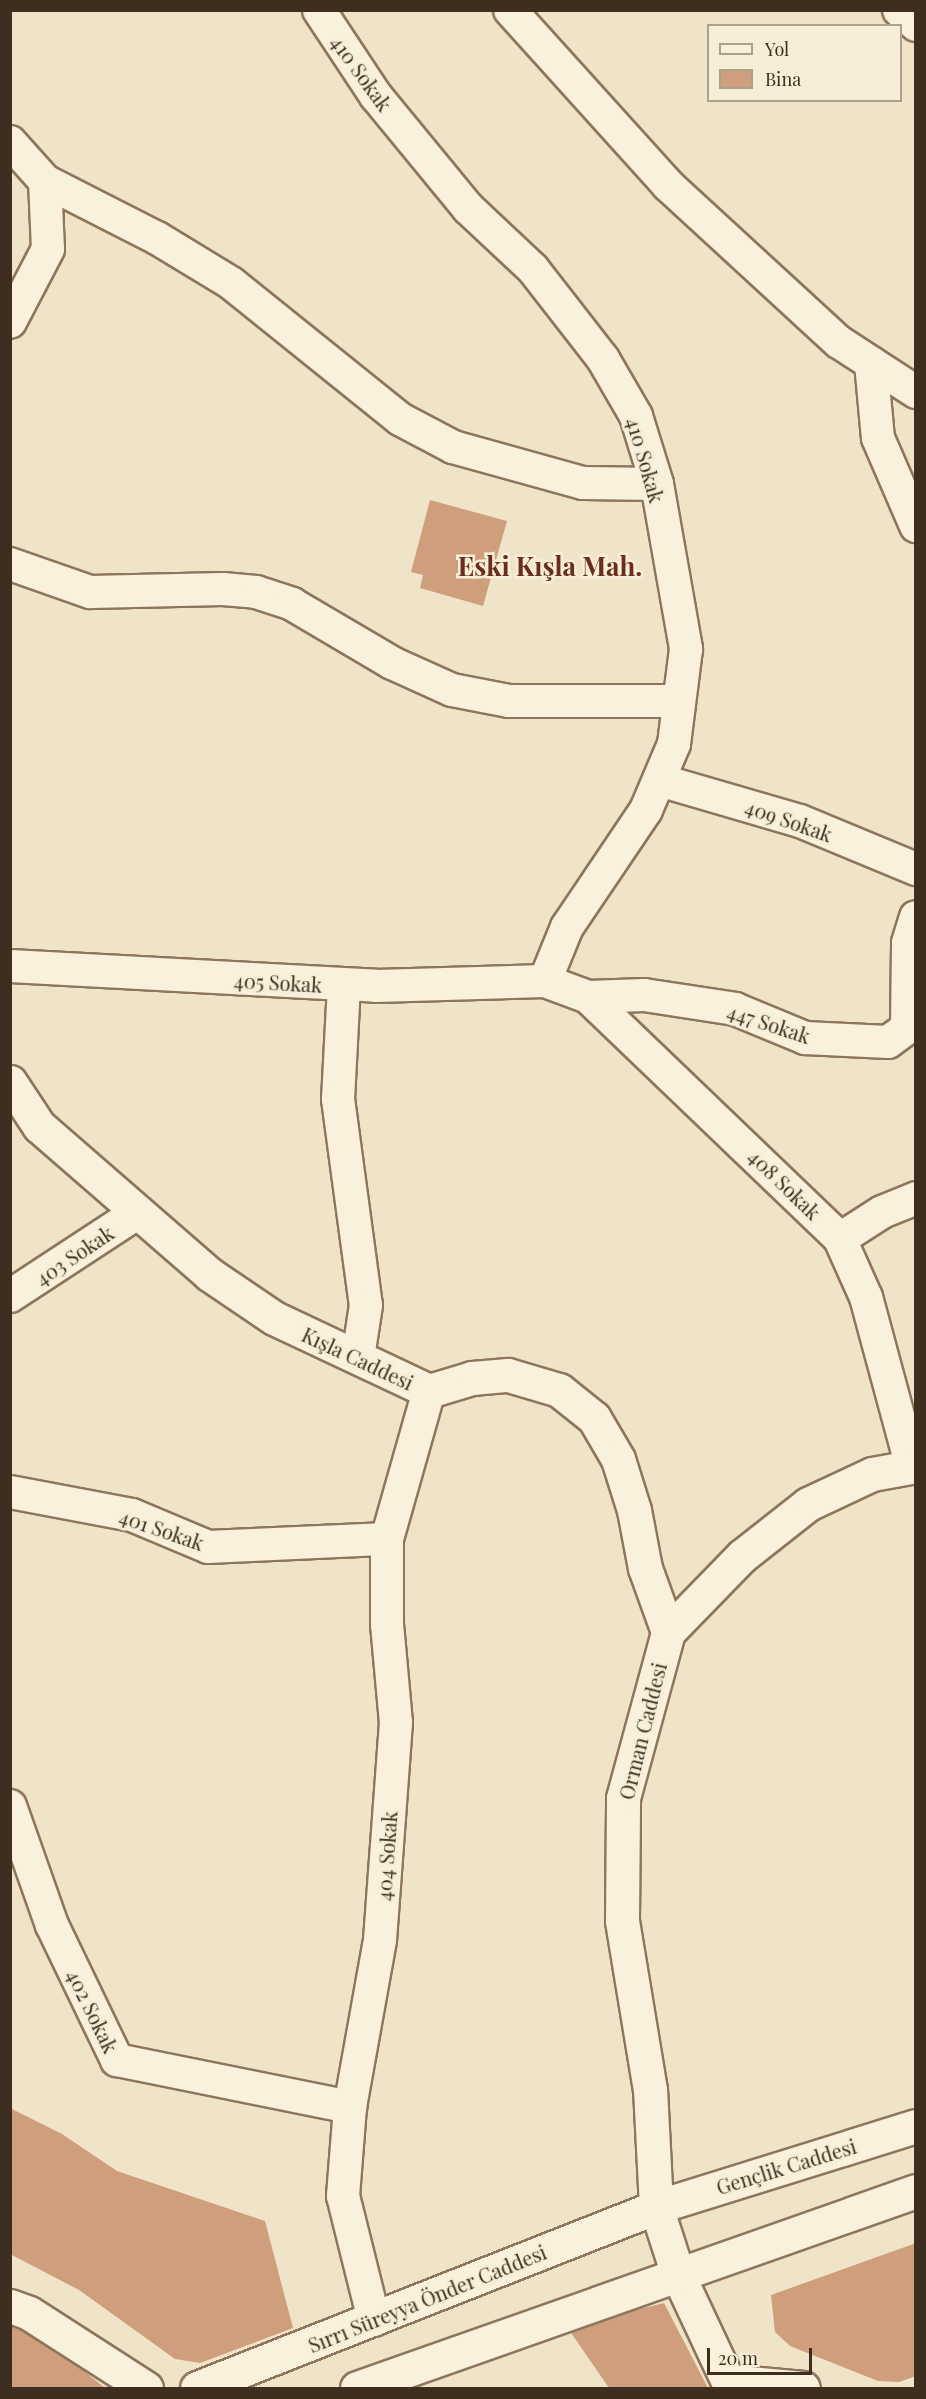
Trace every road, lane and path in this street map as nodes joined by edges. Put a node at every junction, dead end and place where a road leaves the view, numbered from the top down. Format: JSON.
{"nodes":[{"id":1,"x":319,"y":10,"type":"edge"},
{"id":2,"x":510,"y":10,"type":"edge"},
{"id":3,"x":899,"y":10,"type":"edge"},
{"id":4,"x":915,"y":25,"type":"edge"},
{"id":5,"x":10,"y":142,"type":"edge"},
{"id":6,"x":45,"y":181,"type":"junction"},
{"id":7,"x":10,"y":322,"type":"edge"},
{"id":8,"x":871,"y":363,"type":"junction"},
{"id":9,"x":915,"y":392,"type":"edge"},
{"id":10,"x":657,"y":484,"type":"junction"},
{"id":11,"x":915,"y":526,"type":"edge"},
{"id":12,"x":10,"y":564,"type":"edge"},
{"id":13,"x":679,"y":701,"type":"junction"},
{"id":14,"x":659,"y":780,"type":"junction"},
{"id":15,"x":915,"y":869,"type":"edge"},
{"id":16,"x":915,"y":917,"type":"edge"},
{"id":17,"x":10,"y":966,"type":"edge"},
{"id":18,"x":545,"y":981,"type":"junction"},
{"id":19,"x":344,"y":985,"type":"junction"},
{"id":20,"x":588,"y":997,"type":"junction"},
{"id":21,"x":10,"y":1082,"type":"edge"},
{"id":22,"x":915,"y":1198,"type":"edge"},
{"id":23,"x":137,"y":1213,"type":"junction"},
{"id":24,"x":840,"y":1239,"type":"junction"},
{"id":25,"x":10,"y":1296,"type":"edge"},
{"id":26,"x":358,"y":1357,"type":"junction"},
{"id":27,"x":429,"y":1391,"type":"junction"},
{"id":28,"x":914,"y":1466,"type":"edge"},
{"id":29,"x":10,"y":1492,"type":"edge"},
{"id":30,"x":387,"y":1539,"type":"junction"},
{"id":31,"x":668,"y":1632,"type":"junction"},
{"id":32,"x":10,"y":1806,"type":"edge"},
{"id":33,"x":350,"y":2107,"type":"junction"},
{"id":34,"x":915,"y":2126,"type":"edge"},
{"id":35,"x":915,"y":2191,"type":"edge"},
{"id":36,"x":656,"y":2207,"type":"junction"},
{"id":37,"x":678,"y":2275,"type":"junction"},
{"id":38,"x":10,"y":2306,"type":"edge"},
{"id":39,"x":374,"y":2320,"type":"junction"},
{"id":40,"x":730,"y":2385,"type":"edge"},
{"id":41,"x":146,"y":2388,"type":"edge"},
{"id":42,"x":197,"y":2388,"type":"edge"},
{"id":43,"x":357,"y":2388,"type":"edge"},
{"id":44,"x":804,"y":2388,"type":"edge"}],
"edges":[{"from":1,"to":10,"type":"street","name":"410 Sokak"},
{"from":2,"to":8,"type":"street"},
{"from":3,"to":4,"type":"street"},
{"from":5,"to":6,"type":"street"},
{"from":6,"to":7,"type":"street"},
{"from":6,"to":10,"type":"street"},
{"from":8,"to":9,"type":"street"},
{"from":8,"to":11,"type":"street"},
{"from":10,"to":13,"type":"street","name":"410 Sokak"},
{"from":12,"to":13,"type":"street"},
{"from":13,"to":14,"type":"street","name":"410 Sokak"},
{"from":14,"to":15,"type":"street","name":"409 Sokak"},
{"from":14,"to":18,"type":"street","name":"410 Sokak"},
{"from":16,"to":20,"type":"street","name":"447 Sokak"},
{"from":17,"to":19,"type":"street","name":"405 Sokak"},
{"from":18,"to":19,"type":"street","name":"405 Sokak"},
{"from":18,"to":20,"type":"street","name":"408 Sokak"},
{"from":19,"to":26,"type":"street"},
{"from":20,"to":24,"type":"street","name":"408 Sokak"},
{"from":21,"to":23,"type":"street","name":"Kışla Caddesi"},
{"from":22,"to":24,"type":"street"},
{"from":23,"to":25,"type":"street","name":"403 Sokak"},
{"from":23,"to":26,"type":"street","name":"Kışla Caddesi"},
{"from":24,"to":28,"type":"street","name":"408 Sokak"},
{"from":26,"to":27,"type":"street","name":"Kışla Caddesi"},
{"from":27,"to":30,"type":"street","name":"404 Sokak"},
{"from":27,"to":31,"type":"street","name":"Kışla Caddesi"},
{"from":28,"to":31,"type":"street","name":"Orman Caddesi"},
{"from":29,"to":30,"type":"street","name":"401 Sokak"},
{"from":30,"to":33,"type":"street","name":"404 Sokak"},
{"from":31,"to":36,"type":"street","name":"Orman Caddesi"},
{"from":32,"to":33,"type":"street","name":"402 Sokak"},
{"from":33,"to":39,"type":"street","name":"404 Sokak"},
{"from":34,"to":36,"type":"street","name":"Gençlik Caddesi"},
{"from":35,"to":37,"type":"street"},
{"from":36,"to":37,"type":"street","name":"Orman Caddesi"},
{"from":36,"to":39,"type":"street","name":"Sırrı Süreyya Önder Caddesi"},
{"from":37,"to":40,"type":"street","name":"Orman Caddesi"},
{"from":37,"to":43,"type":"street"},
{"from":38,"to":41,"type":"street"},
{"from":39,"to":42,"type":"street","name":"Sırrı Süreyya Önder Caddesi"},
{"from":40,"to":44,"type":"street"}]}
